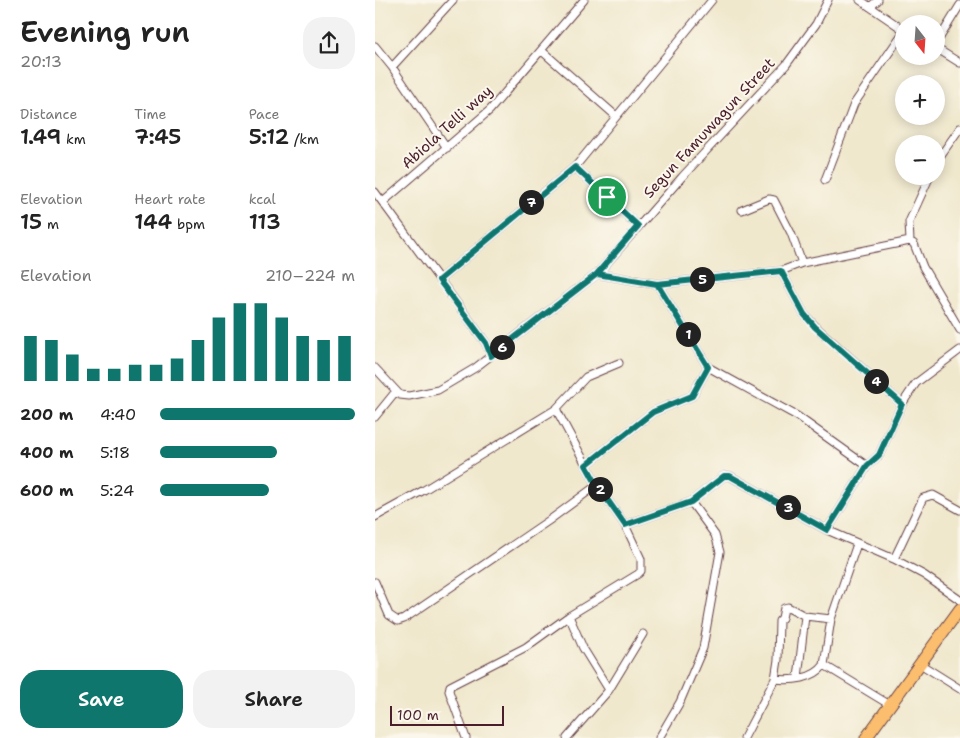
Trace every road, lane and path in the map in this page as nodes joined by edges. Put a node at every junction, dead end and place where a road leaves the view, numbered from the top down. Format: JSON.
{"nodes":[{"id":1,"x":453,"y":0,"type":"edge"},
{"id":2,"x":584,"y":0,"type":"edge"},
{"id":3,"x":713,"y":0,"type":"edge"},
{"id":4,"x":828,"y":0,"type":"edge"},
{"id":5,"x":860,"y":0,"type":"edge"},
{"id":6,"x":878,"y":0,"type":"edge"},
{"id":7,"x":960,"y":6,"type":"edge"},
{"id":8,"x":871,"y":7,"type":"junction"},
{"id":9,"x":895,"y":24,"type":"edge"},
{"id":10,"x":945,"y":31,"type":"edge"},
{"id":11,"x":895,"y":43,"type":"edge"},
{"id":12,"x":375,"y":46,"type":"edge"},
{"id":13,"x":542,"y":50,"type":"junction"},
{"id":14,"x":945,"y":53,"type":"edge"},
{"id":15,"x":960,"y":64,"type":"edge"},
{"id":16,"x":392,"y":67,"type":"junction"},
{"id":17,"x":616,"y":116,"type":"junction"},
{"id":18,"x":960,"y":128,"type":"edge"},
{"id":19,"x":447,"y":148,"type":"junction"},
{"id":20,"x":945,"y":149,"type":"edge"},
{"id":21,"x":575,"y":167,"type":"junction"},
{"id":22,"x":825,"y":180,"type":"dead end"},
{"id":23,"x":926,"y":185,"type":"edge"},
{"id":24,"x":375,"y":192,"type":"edge"},
{"id":25,"x":383,"y":202,"type":"junction"},
{"id":26,"x":742,"y":210,"type":"dead end"},
{"id":27,"x":638,"y":226,"type":"junction"},
{"id":28,"x":910,"y":241,"type":"junction"},
{"id":29,"x":802,"y":263,"type":"junction"},
{"id":30,"x":781,"y":271,"type":"junction"},
{"id":31,"x":597,"y":274,"type":"junction"},
{"id":32,"x":439,"y":280,"type":"junction"},
{"id":33,"x":657,"y":284,"type":"junction"},
{"id":34,"x":959,"y":326,"type":"edge"},
{"id":35,"x":960,"y":350,"type":"edge"},
{"id":36,"x":491,"y":356,"type":"junction"},
{"id":37,"x":619,"y":363,"type":"dead end"},
{"id":38,"x":708,"y":367,"type":"junction"},
{"id":39,"x":375,"y":368,"type":"edge"},
{"id":40,"x":395,"y":391,"type":"junction"},
{"id":41,"x":902,"y":404,"type":"junction"},
{"id":42,"x":556,"y":409,"type":"junction"},
{"id":43,"x":375,"y":417,"type":"edge"},
{"id":44,"x":586,"y":465,"type":"junction"},
{"id":45,"x":867,"y":466,"type":"junction"},
{"id":46,"x":597,"y":485,"type":"junction"},
{"id":47,"x":691,"y":502,"type":"junction"},
{"id":48,"x":960,"y":510,"type":"edge"},
{"id":49,"x":375,"y":517,"type":"edge"},
{"id":50,"x":625,"y":525,"type":"junction"},
{"id":51,"x":827,"y":530,"type":"junction"},
{"id":52,"x":857,"y":544,"type":"junction"},
{"id":53,"x":894,"y":559,"type":"junction"},
{"id":54,"x":375,"y":582,"type":"edge"},
{"id":55,"x":960,"y":600,"type":"edge"},
{"id":56,"x":960,"y":609,"type":"edge"},
{"id":57,"x":569,"y":616,"type":"junction"},
{"id":58,"x":805,"y":616,"type":"junction"},
{"id":59,"x":831,"y":619,"type":"junction"},
{"id":60,"x":960,"y":621,"type":"edge"},
{"id":61,"x":643,"y":634,"type":"dead end"},
{"id":62,"x":824,"y":665,"type":"junction"},
{"id":63,"x":925,"y":667,"type":"junction"},
{"id":64,"x":798,"y":678,"type":"junction"},
{"id":65,"x":775,"y":679,"type":"junction"},
{"id":66,"x":960,"y":689,"type":"edge"},
{"id":67,"x":609,"y":690,"type":"junction"},
{"id":68,"x":890,"y":705,"type":"junction"},
{"id":69,"x":466,"y":738,"type":"edge"},
{"id":70,"x":567,"y":738,"type":"edge"},
{"id":71,"x":659,"y":738,"type":"edge"},
{"id":72,"x":744,"y":738,"type":"edge"},
{"id":73,"x":866,"y":738,"type":"edge"},
{"id":74,"x":875,"y":738,"type":"edge"}],
"edges":[{"from":1,"to":16,"type":"street"},
{"from":2,"to":13,"type":"street","name":"Abiola Telli way"},
{"from":3,"to":17,"type":"street"},
{"from":4,"to":27,"type":"street","name":"Segun Famuwagun Street"},
{"from":5,"to":8,"type":"street"},
{"from":6,"to":8,"type":"street"},
{"from":7,"to":10,"type":"street"},
{"from":8,"to":9,"type":"street"},
{"from":11,"to":22,"type":"street"},
{"from":12,"to":16,"type":"street"},
{"from":13,"to":17,"type":"street"},
{"from":13,"to":19,"type":"street","name":"Abiola Telli way"},
{"from":14,"to":15,"type":"street"},
{"from":16,"to":19,"type":"street"},
{"from":17,"to":21,"type":"street"},
{"from":18,"to":20,"type":"street"},
{"from":19,"to":25,"type":"street","name":"Abiola Telli way"},
{"from":21,"to":27,"type":"street"},
{"from":21,"to":32,"type":"street"},
{"from":23,"to":28,"type":"street"},
{"from":24,"to":25,"type":"street"},
{"from":25,"to":32,"type":"street"},
{"from":26,"to":29,"type":"street"},
{"from":27,"to":31,"type":"street","name":"Segun Famuwagun Street"},
{"from":28,"to":29,"type":"street"},
{"from":28,"to":34,"type":"street"},
{"from":29,"to":30,"type":"street"},
{"from":30,"to":33,"type":"street"},
{"from":30,"to":41,"type":"street"},
{"from":31,"to":33,"type":"street"},
{"from":31,"to":36,"type":"street","name":"Segun Famuwagun Street"},
{"from":32,"to":36,"type":"street"},
{"from":33,"to":38,"type":"street"},
{"from":35,"to":41,"type":"street"},
{"from":36,"to":40,"type":"street","name":"Segun Famuwagun Street"},
{"from":37,"to":42,"type":"street"},
{"from":38,"to":44,"type":"street"},
{"from":38,"to":45,"type":"street"},
{"from":39,"to":40,"type":"street"},
{"from":40,"to":43,"type":"street"},
{"from":41,"to":45,"type":"street"},
{"from":42,"to":44,"type":"street"},
{"from":42,"to":49,"type":"street"},
{"from":44,"to":46,"type":"street"},
{"from":45,"to":51,"type":"street"},
{"from":46,"to":50,"type":"street"},
{"from":46,"to":54,"type":"street"},
{"from":47,"to":50,"type":"street"},
{"from":47,"to":51,"type":"street"},
{"from":47,"to":71,"type":"street"},
{"from":48,"to":53,"type":"street"},
{"from":50,"to":57,"type":"street"},
{"from":51,"to":52,"type":"street"},
{"from":52,"to":53,"type":"street"},
{"from":52,"to":59,"type":"street"},
{"from":53,"to":55,"type":"street"},
{"from":56,"to":68,"type":"main road"},
{"from":57,"to":67,"type":"street"},
{"from":57,"to":69,"type":"street"},
{"from":58,"to":59,"type":"street"},
{"from":58,"to":64,"type":"street"},
{"from":58,"to":65,"type":"street"},
{"from":59,"to":62,"type":"street"},
{"from":60,"to":63,"type":"main road"},
{"from":61,"to":67,"type":"street"},
{"from":62,"to":64,"type":"street"},
{"from":62,"to":68,"type":"street"},
{"from":63,"to":66,"type":"street"},
{"from":63,"to":74,"type":"main road"},
{"from":64,"to":65,"type":"street"},
{"from":65,"to":72,"type":"street"},
{"from":67,"to":70,"type":"street"},
{"from":68,"to":73,"type":"main road"}]}
